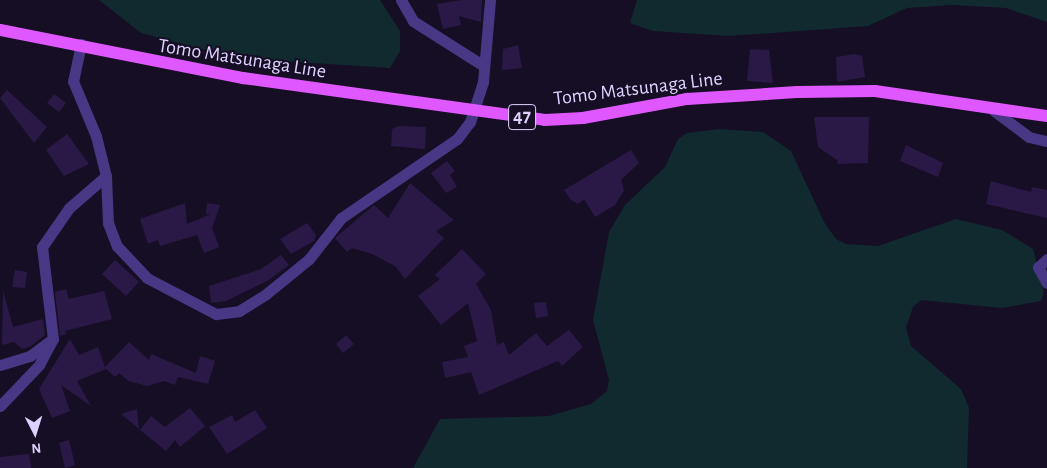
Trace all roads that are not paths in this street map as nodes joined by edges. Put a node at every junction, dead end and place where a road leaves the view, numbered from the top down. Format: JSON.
{"nodes":[{"id":1,"x":401,"y":0,"type":"edge"},
{"id":2,"x":490,"y":0,"type":"edge"},
{"id":3,"x":0,"y":30,"type":"edge"},
{"id":4,"x":81,"y":44,"type":"junction"},
{"id":5,"x":484,"y":66,"type":"junction"},
{"id":6,"x":993,"y":110,"type":"junction"},
{"id":7,"x":474,"y":112,"type":"junction"},
{"id":8,"x":1047,"y":116,"type":"edge"},
{"id":9,"x":1047,"y":141,"type":"edge"},
{"id":10,"x":106,"y":176,"type":"junction"},
{"id":11,"x":1047,"y":259,"type":"edge"},
{"id":12,"x":1047,"y":283,"type":"edge"},
{"id":13,"x":53,"y":339,"type":"junction"},
{"id":14,"x":0,"y":365,"type":"edge"},
{"id":15,"x":0,"y":406,"type":"edge"}],
"edges":[{"from":1,"to":5,"type":"street"},
{"from":2,"to":5,"type":"street"},
{"from":3,"to":4,"type":"main road","name":"Tomo Matsunaga Line","number":"47"},
{"from":4,"to":7,"type":"main road","name":"Tomo Matsunaga Line","number":"47"},
{"from":4,"to":10,"type":"street"},
{"from":5,"to":7,"type":"street"},
{"from":6,"to":7,"type":"main road","name":"Tomo Matsunaga Line","number":"47"},
{"from":6,"to":8,"type":"main road","name":"Tomo Matsunaga Line","number":"47"},
{"from":6,"to":9,"type":"street"},
{"from":7,"to":10,"type":"street"},
{"from":10,"to":13,"type":"street"},
{"from":11,"to":12,"type":"street"},
{"from":13,"to":14,"type":"street"},
{"from":13,"to":15,"type":"street"}]}
